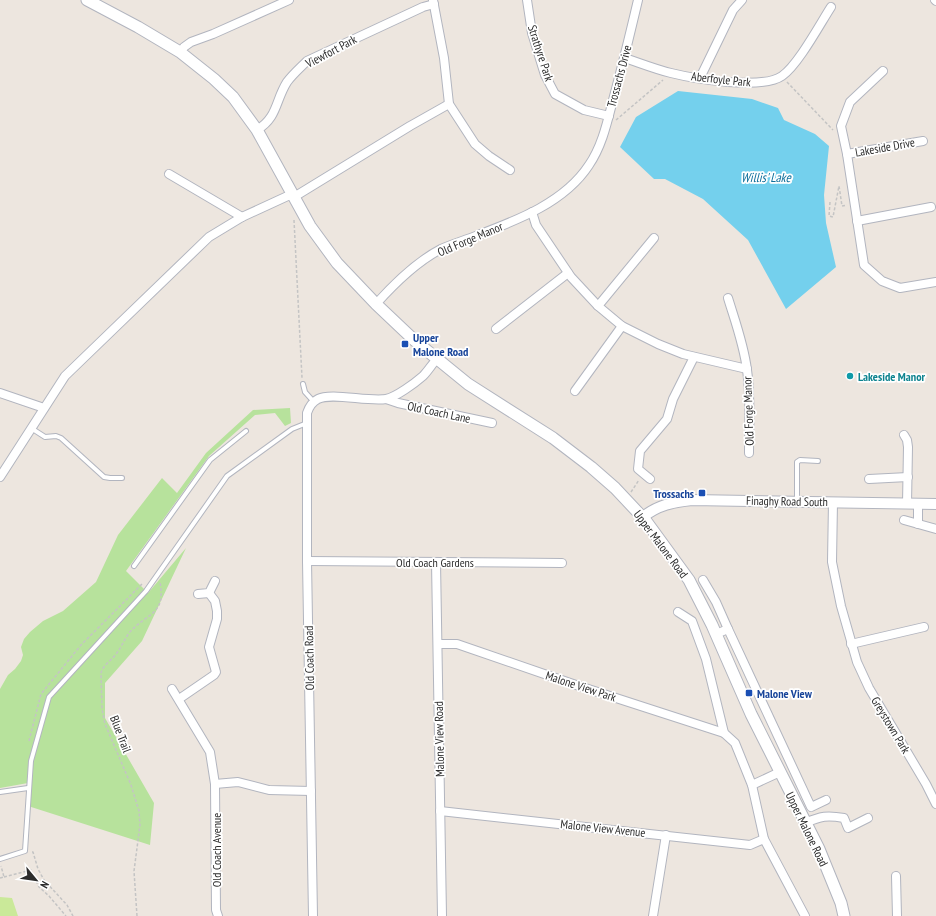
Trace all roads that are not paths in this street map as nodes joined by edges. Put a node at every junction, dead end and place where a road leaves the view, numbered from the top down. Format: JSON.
{"nodes":[{"id":1,"x":87,"y":0,"type":"edge"},
{"id":2,"x":289,"y":0,"type":"edge"},
{"id":3,"x":527,"y":0,"type":"edge"},
{"id":4,"x":638,"y":0,"type":"edge"},
{"id":5,"x":742,"y":0,"type":"edge"},
{"id":6,"x":434,"y":2,"type":"edge"},
{"id":7,"x":831,"y":6,"type":"dead end"},
{"id":8,"x":180,"y":52,"type":"junction"},
{"id":9,"x":625,"y":58,"type":"junction"},
{"id":10,"x":883,"y":71,"type":"dead end"},
{"id":11,"x":700,"y":78,"type":"junction"},
{"id":12,"x":449,"y":104,"type":"junction"},
{"id":13,"x":609,"y":116,"type":"junction"},
{"id":14,"x":257,"y":130,"type":"junction"},
{"id":15,"x":923,"y":141,"type":"dead end"},
{"id":16,"x":597,"y":151,"type":"joint"},
{"id":17,"x":847,"y":154,"type":"junction"},
{"id":18,"x":510,"y":170,"type":"dead end"},
{"id":19,"x":169,"y":174,"type":"dead end"},
{"id":20,"x":293,"y":196,"type":"junction"},
{"id":21,"x":931,"y":207,"type":"dead end"},
{"id":22,"x":532,"y":212,"type":"junction"},
{"id":23,"x":242,"y":217,"type":"junction"},
{"id":24,"x":857,"y":221,"type":"junction"},
{"id":25,"x":654,"y":238,"type":"dead end"},
{"id":26,"x":568,"y":273,"type":"junction"},
{"id":27,"x":936,"y":282,"type":"edge"},
{"id":28,"x":728,"y":298,"type":"dead end"},
{"id":29,"x":376,"y":304,"type":"junction"},
{"id":30,"x":598,"y":306,"type":"junction"},
{"id":31,"x":622,"y":326,"type":"junction"},
{"id":32,"x":496,"y":329,"type":"dead end"},
{"id":33,"x":694,"y":357,"type":"junction"},
{"id":34,"x":437,"y":359,"type":"junction"},
{"id":35,"x":747,"y":369,"type":"junction"},
{"id":36,"x":303,"y":384,"type":"road end"},
{"id":37,"x":575,"y":391,"type":"dead end"},
{"id":38,"x":0,"y":393,"type":"edge"},
{"id":39,"x":386,"y":398,"type":"junction"},
{"id":40,"x":314,"y":402,"type":"junction"},
{"id":41,"x":44,"y":408,"type":"junction"},
{"id":42,"x":307,"y":422,"type":"junction"},
{"id":43,"x":492,"y":423,"type":"dead end"},
{"id":44,"x":31,"y":428,"type":"junction"},
{"id":45,"x":246,"y":431,"type":"dead end"},
{"id":46,"x":904,"y":435,"type":"dead end"},
{"id":47,"x":749,"y":453,"type":"dead end"},
{"id":48,"x":818,"y":461,"type":"dead end"},
{"id":49,"x":647,"y":476,"type":"road end"},
{"id":50,"x":0,"y":477,"type":"edge"},
{"id":51,"x":908,"y":477,"type":"junction"},
{"id":52,"x":122,"y":478,"type":"dead end"},
{"id":53,"x":869,"y":479,"type":"dead end"},
{"id":54,"x":797,"y":501,"type":"junction"},
{"id":55,"x":833,"y":502,"type":"junction"},
{"id":56,"x":918,"y":503,"type":"junction"},
{"id":57,"x":907,"y":504,"type":"junction"},
{"id":58,"x":936,"y":504,"type":"edge"},
{"id":59,"x":643,"y":517,"type":"junction"},
{"id":60,"x":904,"y":520,"type":"dead end"},
{"id":61,"x":918,"y":524,"type":"junction"},
{"id":62,"x":936,"y":529,"type":"edge"},
{"id":63,"x":307,"y":561,"type":"junction"},
{"id":64,"x":436,"y":562,"type":"junction"},
{"id":65,"x":562,"y":563,"type":"dead end"},
{"id":66,"x":134,"y":566,"type":"dead end"},
{"id":67,"x":703,"y":580,"type":"dead end"},
{"id":68,"x":215,"y":581,"type":"dead end"},
{"id":69,"x":209,"y":593,"type":"junction"},
{"id":70,"x":198,"y":594,"type":"dead end"},
{"id":71,"x":678,"y":612,"type":"dead end"},
{"id":72,"x":924,"y":627,"type":"dead end"},
{"id":73,"x":728,"y":629,"type":"junction"},
{"id":74,"x":716,"y":634,"type":"junction"},
{"id":75,"x":438,"y":644,"type":"junction"},
{"id":76,"x":851,"y":644,"type":"junction"},
{"id":77,"x":172,"y":689,"type":"dead end"},
{"id":78,"x":179,"y":699,"type":"junction"},
{"id":79,"x":724,"y":733,"type":"junction"},
{"id":80,"x":780,"y":772,"type":"junction"},
{"id":81,"x":215,"y":784,"type":"junction"},
{"id":82,"x":752,"y":785,"type":"junction"},
{"id":83,"x":28,"y":788,"type":"junction"},
{"id":84,"x":311,"y":791,"type":"junction"},
{"id":85,"x":0,"y":792,"type":"edge"},
{"id":86,"x":826,"y":800,"type":"dead end"},
{"id":87,"x":936,"y":804,"type":"edge"},
{"id":88,"x":440,"y":811,"type":"junction"},
{"id":89,"x":868,"y":818,"type":"dead end"},
{"id":90,"x":805,"y":823,"type":"junction"},
{"id":91,"x":666,"y":835,"type":"junction"},
{"id":92,"x":764,"y":839,"type":"junction"},
{"id":93,"x":0,"y":859,"type":"edge"},
{"id":94,"x":896,"y":876,"type":"dead end"},
{"id":95,"x":218,"y":916,"type":"edge"},
{"id":96,"x":313,"y":916,"type":"edge"},
{"id":97,"x":442,"y":916,"type":"edge"},
{"id":98,"x":653,"y":916,"type":"edge"},
{"id":99,"x":805,"y":916,"type":"edge"},
{"id":100,"x":844,"y":916,"type":"edge"},
{"id":101,"x":897,"y":916,"type":"edge"}],
"edges":[{"from":1,"to":8,"type":"main road","name":"Upper Malone Road"},
{"from":2,"to":8,"type":"street"},
{"from":3,"to":13,"type":"street","name":"Strathyre Park"},
{"from":4,"to":9,"type":"street","name":"Trossachs Drive"},
{"from":5,"to":11,"type":"street"},
{"from":6,"to":12,"type":"street","name":"Viewfort Park"},
{"from":6,"to":14,"type":"street","name":"Viewfort Park"},
{"from":7,"to":11,"type":"street","name":"Aberfoyle Park"},
{"from":8,"to":14,"type":"main road","name":"Upper Malone Road"},
{"from":9,"to":11,"type":"street","name":"Aberfoyle Park"},
{"from":9,"to":13,"type":"street","name":"Trossachs Drive"},
{"from":10,"to":17,"type":"street","name":"Lakeside Drive"},
{"from":12,"to":18,"type":"street","name":"Viewfort Park"},
{"from":12,"to":20,"type":"street"},
{"from":13,"to":16,"type":"street","name":"Trossachs Drive"},
{"from":14,"to":20,"type":"main road","name":"Upper Malone Road"},
{"from":15,"to":17,"type":"street","name":"Lakeside Drive"},
{"from":16,"to":22,"type":"street","name":"Old Forge Manor"},
{"from":17,"to":24,"type":"street","name":"Lakeside Drive"},
{"from":19,"to":23,"type":"street"},
{"from":20,"to":23,"type":"street"},
{"from":20,"to":29,"type":"main road","name":"Upper Malone Road"},
{"from":21,"to":24,"type":"street"},
{"from":22,"to":26,"type":"street","name":"Old Forge Manor"},
{"from":22,"to":29,"type":"street","name":"Old Forge Manor"},
{"from":23,"to":41,"type":"street"},
{"from":24,"to":27,"type":"street","name":"Lakeside Drive"},
{"from":25,"to":30,"type":"street"},
{"from":26,"to":30,"type":"street","name":"Old Forge Manor"},
{"from":26,"to":32,"type":"street"},
{"from":28,"to":35,"type":"street","name":"Old Forge Manor"},
{"from":29,"to":34,"type":"main road","name":"Upper Malone Road"},
{"from":30,"to":31,"type":"street","name":"Old Forge Manor"},
{"from":31,"to":33,"type":"street","name":"Old Forge Manor"},
{"from":31,"to":37,"type":"street"},
{"from":33,"to":35,"type":"street","name":"Old Forge Manor"},
{"from":33,"to":49,"type":"street"},
{"from":34,"to":39,"type":"street","name":"Old Coach Lane"},
{"from":34,"to":59,"type":"main road","name":"Upper Malone Road"},
{"from":35,"to":47,"type":"street","name":"Old Forge Manor"},
{"from":36,"to":40,"type":"lane"},
{"from":38,"to":41,"type":"street"},
{"from":39,"to":40,"type":"street","name":"Old Coach Lane"},
{"from":39,"to":43,"type":"street","name":"Old Coach Lane"},
{"from":40,"to":42,"type":"street","name":"Old Coach Road"},
{"from":41,"to":44,"type":"street"},
{"from":42,"to":63,"type":"street","name":"Old Coach Road"},
{"from":42,"to":83,"type":"lane"},
{"from":44,"to":50,"type":"street"},
{"from":44,"to":52,"type":"lane"},
{"from":45,"to":66,"type":"lane"},
{"from":46,"to":51,"type":"street"},
{"from":48,"to":54,"type":"lane"},
{"from":51,"to":53,"type":"street"},
{"from":51,"to":57,"type":"street"},
{"from":54,"to":55,"type":"street","name":"Finaghy Road South"},
{"from":54,"to":59,"type":"street","name":"Finaghy Road South"},
{"from":55,"to":57,"type":"street","name":"Finaghy Road South"},
{"from":55,"to":76,"type":"street","name":"Greystown Park"},
{"from":56,"to":57,"type":"street","name":"Finaghy Road South"},
{"from":56,"to":58,"type":"street","name":"Finaghy Road South"},
{"from":56,"to":61,"type":"street"},
{"from":59,"to":74,"type":"main road","name":"Upper Malone Road"},
{"from":60,"to":61,"type":"street"},
{"from":61,"to":62,"type":"street"},
{"from":63,"to":64,"type":"street","name":"Old Coach Gardens"},
{"from":63,"to":84,"type":"street","name":"Old Coach Road"},
{"from":64,"to":65,"type":"street","name":"Old Coach Gardens"},
{"from":64,"to":75,"type":"street","name":"Malone View Road"},
{"from":67,"to":73,"type":"street","name":"Upper Malone Road"},
{"from":68,"to":69,"type":"street"},
{"from":69,"to":70,"type":"street"},
{"from":69,"to":78,"type":"street"},
{"from":71,"to":79,"type":"street"},
{"from":72,"to":76,"type":"street"},
{"from":73,"to":74,"type":"street"},
{"from":73,"to":86,"type":"street","name":"Upper Malone Road"},
{"from":74,"to":80,"type":"main road","name":"Upper Malone Road"},
{"from":75,"to":79,"type":"street","name":"Malone View Park"},
{"from":75,"to":88,"type":"street","name":"Malone View Road"},
{"from":76,"to":87,"type":"street","name":"Greystown Park"},
{"from":77,"to":78,"type":"street","name":"Old Coach Avenue"},
{"from":78,"to":81,"type":"street","name":"Old Coach Avenue"},
{"from":79,"to":82,"type":"street"},
{"from":80,"to":82,"type":"street"},
{"from":80,"to":90,"type":"main road","name":"Upper Malone Road"},
{"from":81,"to":84,"type":"street"},
{"from":81,"to":95,"type":"street","name":"Old Coach Avenue"},
{"from":82,"to":92,"type":"street"},
{"from":83,"to":85,"type":"lane"},
{"from":83,"to":93,"type":"lane"},
{"from":84,"to":96,"type":"street","name":"Old Coach Road"},
{"from":88,"to":91,"type":"street","name":"Malone View Avenue"},
{"from":88,"to":97,"type":"street","name":"Malone View Road"},
{"from":89,"to":90,"type":"street"},
{"from":90,"to":100,"type":"main road","name":"Upper Malone Road"},
{"from":91,"to":92,"type":"street","name":"Malone View Avenue"},
{"from":91,"to":98,"type":"street"},
{"from":92,"to":99,"type":"street"},
{"from":94,"to":101,"type":"street"}]}
